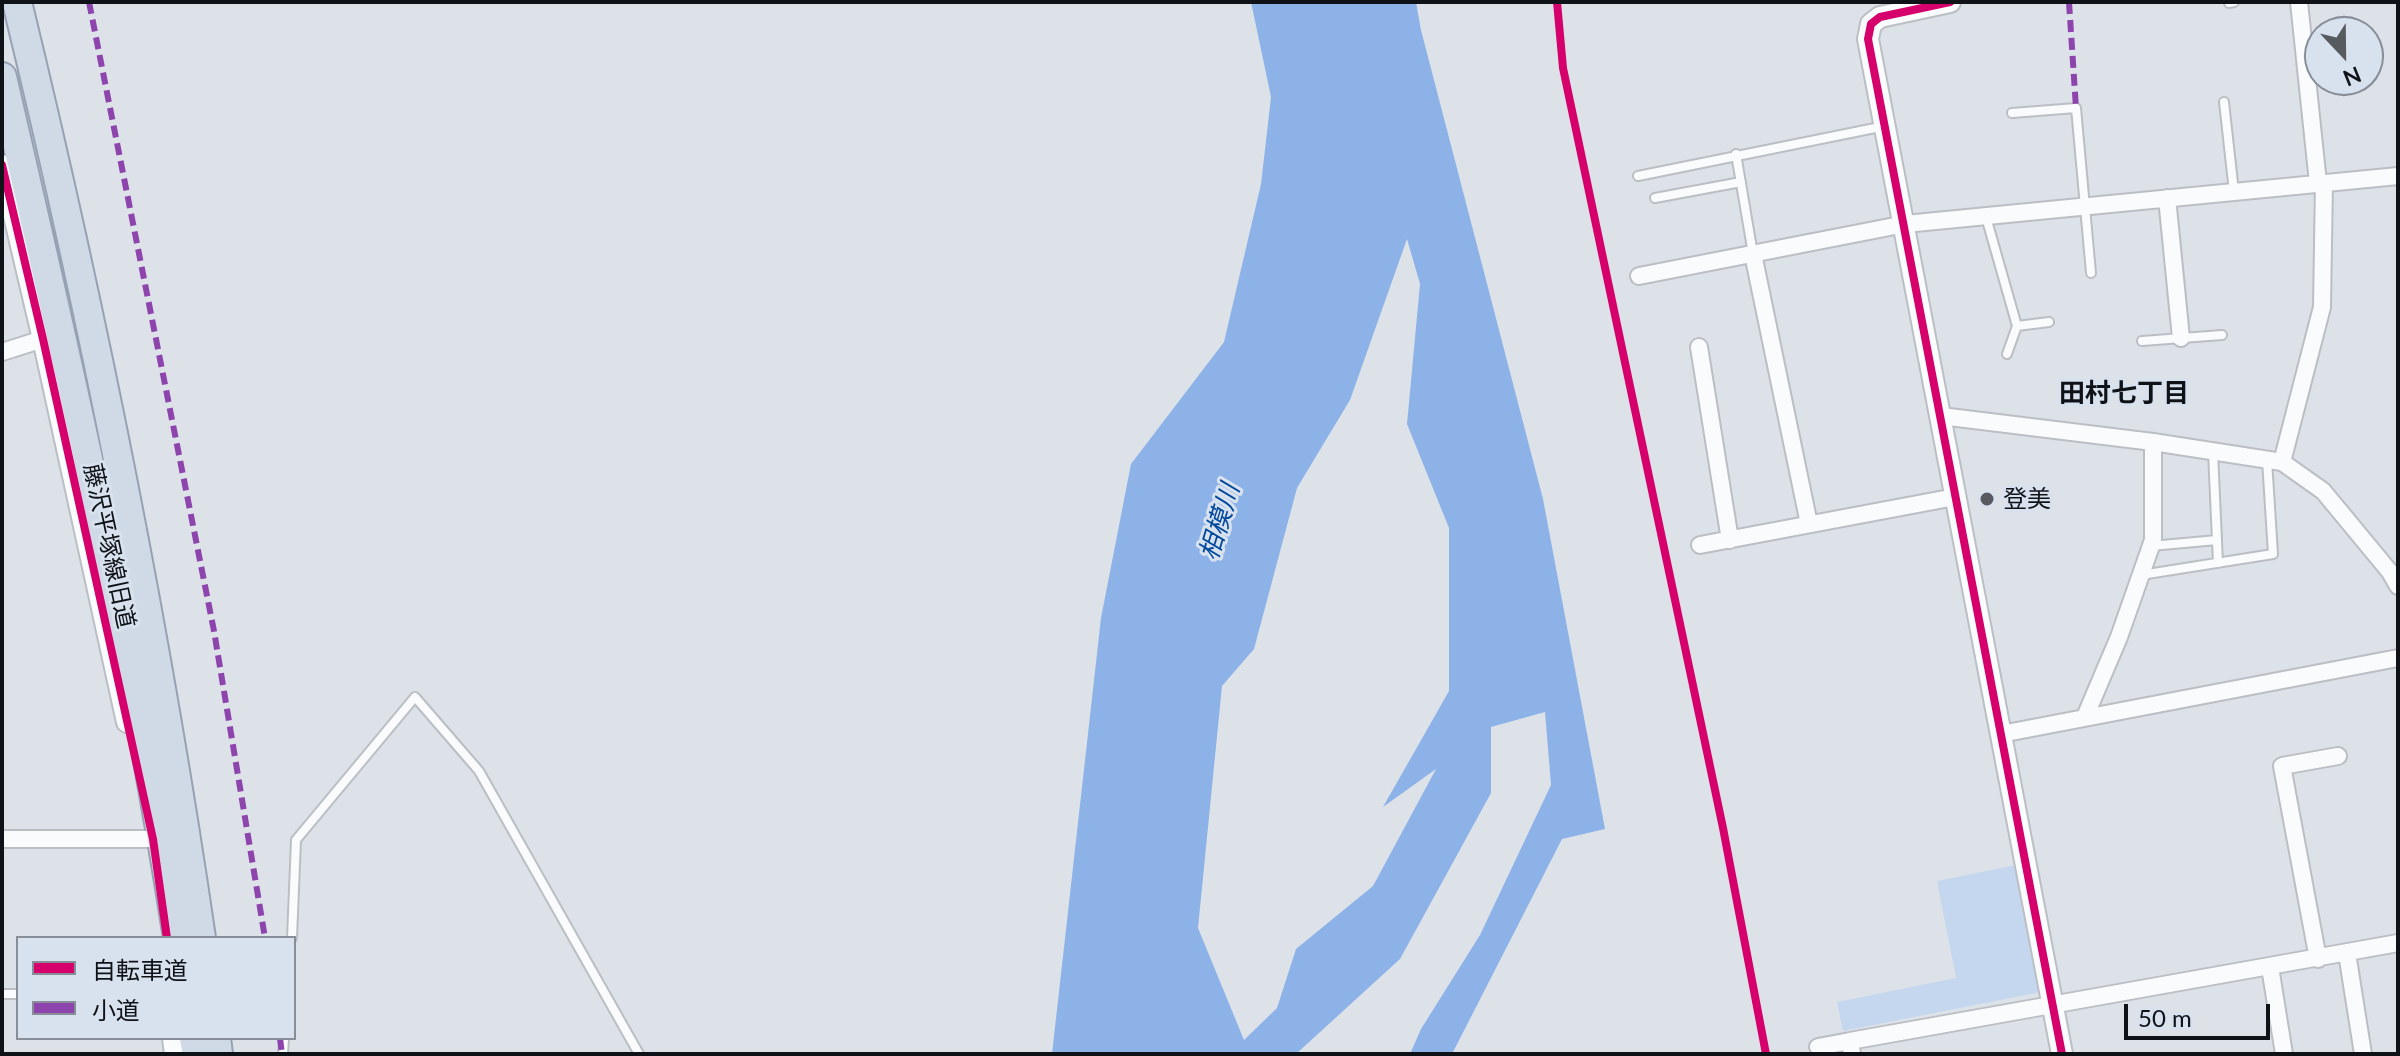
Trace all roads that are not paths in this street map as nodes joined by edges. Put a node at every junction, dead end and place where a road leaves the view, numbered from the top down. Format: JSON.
{"nodes":[{"id":1,"x":17,"y":2,"type":"edge"},
{"id":2,"x":1950,"y":2,"type":"edge"},
{"id":3,"x":2299,"y":2,"type":"edge"},
{"id":4,"x":2,"y":77,"type":"edge"},
{"id":5,"x":2224,"y":102,"type":"dead end"},
{"id":6,"x":2012,"y":113,"type":"dead end"},
{"id":7,"x":1886,"y":126,"type":"junction"},
{"id":8,"x":1736,"y":154,"type":"junction"},
{"id":9,"x":2,"y":165,"type":"edge"},
{"id":10,"x":1638,"y":176,"type":"dead end"},
{"id":11,"x":2398,"y":176,"type":"edge"},
{"id":12,"x":1741,"y":182,"type":"junction"},
{"id":13,"x":2321,"y":183,"type":"junction"},
{"id":14,"x":2234,"y":192,"type":"junction"},
{"id":15,"x":1655,"y":198,"type":"dead end"},
{"id":16,"x":2167,"y":198,"type":"junction"},
{"id":17,"x":2086,"y":206,"type":"junction"},
{"id":18,"x":1985,"y":216,"type":"junction"},
{"id":19,"x":1905,"y":224,"type":"junction"},
{"id":20,"x":1753,"y":254,"type":"junction"},
{"id":21,"x":2091,"y":273,"type":"dead end"},
{"id":22,"x":1639,"y":276,"type":"dead end"},
{"id":23,"x":2049,"y":322,"type":"dead end"},
{"id":24,"x":2017,"y":326,"type":"junction"},
{"id":25,"x":2222,"y":335,"type":"dead end"},
{"id":26,"x":2181,"y":338,"type":"junction"},
{"id":27,"x":43,"y":339,"type":"junction"},
{"id":28,"x":2142,"y":341,"type":"dead end"},
{"id":29,"x":1699,"y":347,"type":"dead end"},
{"id":30,"x":2,"y":352,"type":"edge"},
{"id":31,"x":2007,"y":354,"type":"dead end"},
{"id":32,"x":1941,"y":416,"type":"junction"},
{"id":33,"x":2153,"y":442,"type":"junction"},
{"id":34,"x":2213,"y":451,"type":"junction"},
{"id":35,"x":2274,"y":460,"type":"junction"},
{"id":36,"x":1955,"y":497,"type":"junction"},
{"id":37,"x":1809,"y":524,"type":"junction"},
{"id":38,"x":1730,"y":540,"type":"junction"},
{"id":39,"x":2217,"y":540,"type":"junction"},
{"id":40,"x":1700,"y":545,"type":"dead end"},
{"id":41,"x":2151,"y":546,"type":"junction"},
{"id":42,"x":2218,"y":563,"type":"junction"},
{"id":43,"x":2141,"y":575,"type":"junction"},
{"id":44,"x":2398,"y":586,"type":"edge"},
{"id":45,"x":2398,"y":658,"type":"edge"},
{"id":46,"x":2085,"y":717,"type":"junction"},
{"id":47,"x":2001,"y":734,"type":"junction"},
{"id":48,"x":2338,"y":756,"type":"dead end"},
{"id":49,"x":2,"y":839,"type":"edge"},
{"id":50,"x":153,"y":839,"type":"junction"},
{"id":51,"x":167,"y":936,"type":"edge"},
{"id":52,"x":178,"y":936,"type":"edge"},
{"id":53,"x":201,"y":936,"type":"edge"},
{"id":54,"x":292,"y":936,"type":"edge"},
{"id":55,"x":2398,"y":943,"type":"edge"},
{"id":56,"x":2347,"y":953,"type":"junction"},
{"id":57,"x":2318,"y":959,"type":"junction"},
{"id":58,"x":2270,"y":967,"type":"junction"},
{"id":59,"x":2052,"y":1004,"type":"junction"},
{"id":60,"x":1818,"y":1047,"type":"dead end"},
{"id":61,"x":1851,"y":1048,"type":"edge"},
{"id":62,"x":639,"y":1054,"type":"edge"},
{"id":63,"x":2062,"y":1054,"type":"edge"},
{"id":64,"x":2284,"y":1054,"type":"edge"},
{"id":65,"x":2363,"y":1054,"type":"edge"}],
"edges":[{"from":1,"to":53,"type":"highway"},
{"from":2,"to":7,"type":"street"},
{"from":3,"to":13,"type":"street"},
{"from":4,"to":52,"type":"highway"},
{"from":5,"to":14,"type":"lane"},
{"from":6,"to":17,"type":"lane"},
{"from":7,"to":8,"type":"lane"},
{"from":7,"to":19,"type":"street"},
{"from":8,"to":10,"type":"lane"},
{"from":8,"to":12,"type":"lane"},
{"from":9,"to":27,"type":"street","name":"藤沢平塚線旧道"},
{"from":11,"to":13,"type":"street"},
{"from":12,"to":15,"type":"lane"},
{"from":12,"to":20,"type":"lane"},
{"from":13,"to":14,"type":"street"},
{"from":13,"to":35,"type":"street"},
{"from":14,"to":16,"type":"street"},
{"from":16,"to":17,"type":"street"},
{"from":16,"to":26,"type":"street"},
{"from":17,"to":18,"type":"street"},
{"from":17,"to":21,"type":"lane"},
{"from":18,"to":19,"type":"street"},
{"from":18,"to":24,"type":"lane"},
{"from":19,"to":20,"type":"street"},
{"from":19,"to":32,"type":"street"},
{"from":20,"to":22,"type":"street"},
{"from":20,"to":37,"type":"street"},
{"from":23,"to":24,"type":"lane"},
{"from":24,"to":31,"type":"lane"},
{"from":25,"to":26,"type":"lane"},
{"from":26,"to":28,"type":"lane"},
{"from":27,"to":30,"type":"street"},
{"from":27,"to":50,"type":"street","name":"藤沢平塚線旧道"},
{"from":29,"to":38,"type":"street"},
{"from":32,"to":33,"type":"street"},
{"from":32,"to":36,"type":"street"},
{"from":33,"to":34,"type":"street"},
{"from":33,"to":41,"type":"street"},
{"from":34,"to":35,"type":"street"},
{"from":34,"to":39,"type":"lane"},
{"from":35,"to":42,"type":"lane"},
{"from":35,"to":44,"type":"street"},
{"from":36,"to":37,"type":"street"},
{"from":36,"to":47,"type":"street"},
{"from":37,"to":38,"type":"street"},
{"from":38,"to":40,"type":"street"},
{"from":39,"to":41,"type":"lane"},
{"from":39,"to":42,"type":"lane"},
{"from":41,"to":43,"type":"street"},
{"from":42,"to":43,"type":"lane"},
{"from":43,"to":46,"type":"street"},
{"from":45,"to":46,"type":"street"},
{"from":46,"to":47,"type":"street"},
{"from":47,"to":59,"type":"street"},
{"from":48,"to":57,"type":"street"},
{"from":49,"to":50,"type":"street"},
{"from":50,"to":51,"type":"street","name":"藤沢平塚線旧道"},
{"from":54,"to":62,"type":"lane"},
{"from":55,"to":56,"type":"street"},
{"from":56,"to":57,"type":"street"},
{"from":56,"to":65,"type":"street"},
{"from":57,"to":58,"type":"street"},
{"from":58,"to":59,"type":"street"},
{"from":58,"to":64,"type":"street"},
{"from":59,"to":61,"type":"street"},
{"from":59,"to":63,"type":"street"},
{"from":60,"to":61,"type":"street"}]}
